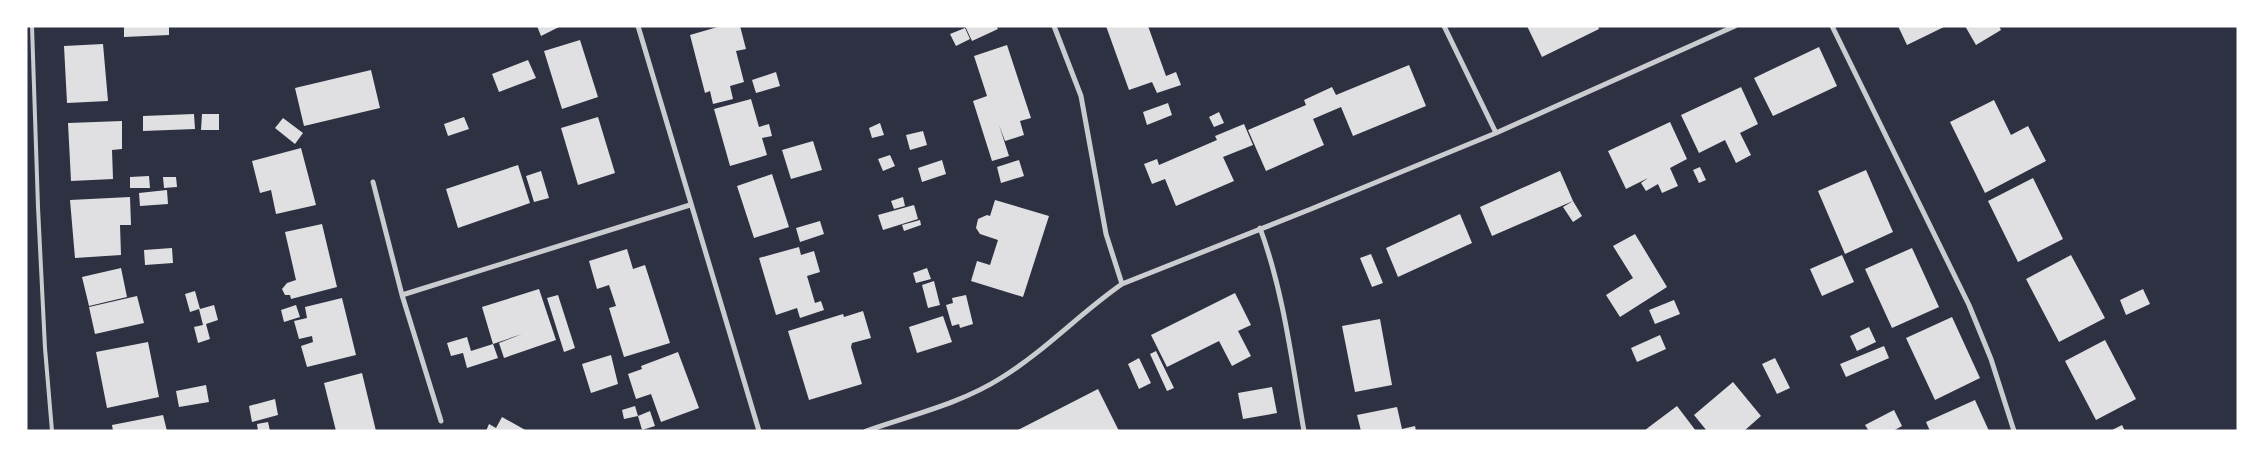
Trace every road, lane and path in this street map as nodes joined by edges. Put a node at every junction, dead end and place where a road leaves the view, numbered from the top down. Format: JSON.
{"nodes":[{"id":1,"x":32,"y":26,"type":"edge"},
{"id":2,"x":638,"y":26,"type":"edge"},
{"id":3,"x":1054,"y":26,"type":"edge"},
{"id":4,"x":1444,"y":26,"type":"edge"},
{"id":5,"x":1735,"y":26,"type":"edge"},
{"id":6,"x":1832,"y":26,"type":"edge"},
{"id":7,"x":1496,"y":133,"type":"junction"},
{"id":8,"x":373,"y":182,"type":"dead end"},
{"id":9,"x":690,"y":205,"type":"junction"},
{"id":10,"x":1260,"y":228,"type":"junction"},
{"id":11,"x":1122,"y":284,"type":"junction"},
{"id":12,"x":402,"y":295,"type":"junction"},
{"id":13,"x":441,"y":421,"type":"dead end"},
{"id":14,"x":52,"y":431,"type":"edge"},
{"id":15,"x":759,"y":431,"type":"edge"},
{"id":16,"x":866,"y":431,"type":"edge"},
{"id":17,"x":1304,"y":431,"type":"edge"},
{"id":18,"x":2014,"y":431,"type":"edge"}],
"edges":[{"from":1,"to":14,"type":"lane"},
{"from":2,"to":9,"type":"street"},
{"from":3,"to":11,"type":"street"},
{"from":4,"to":7,"type":"street"},
{"from":5,"to":7,"type":"street"},
{"from":6,"to":18,"type":"street"},
{"from":7,"to":10,"type":"street"},
{"from":8,"to":12,"type":"street"},
{"from":9,"to":12,"type":"street"},
{"from":9,"to":15,"type":"street"},
{"from":10,"to":11,"type":"street"},
{"from":10,"to":17,"type":"street"},
{"from":11,"to":16,"type":"street"},
{"from":12,"to":13,"type":"street"}]}
